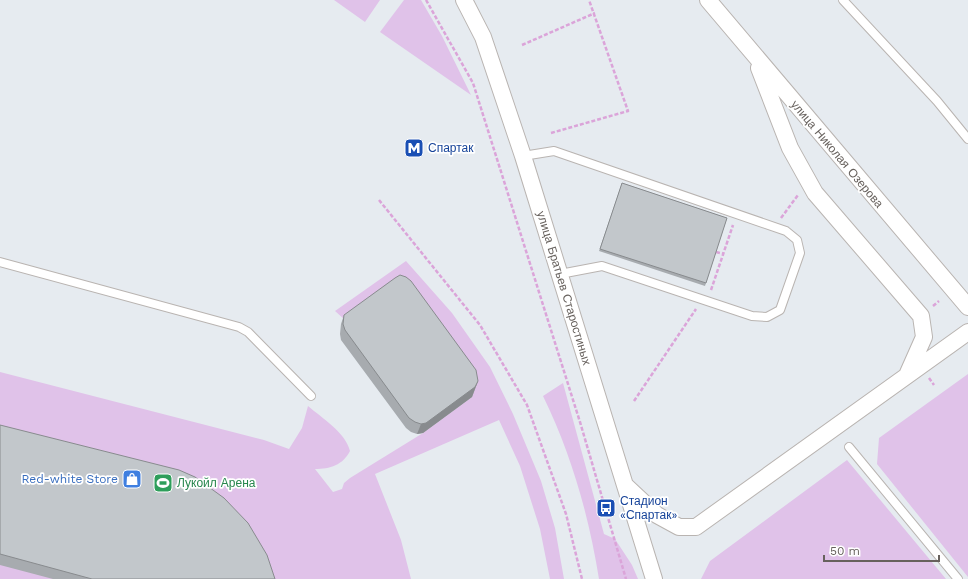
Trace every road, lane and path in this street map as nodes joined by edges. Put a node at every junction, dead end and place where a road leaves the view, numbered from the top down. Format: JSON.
{"nodes":[{"id":1,"x":426,"y":0,"type":"edge"},
{"id":2,"x":464,"y":0,"type":"edge"},
{"id":3,"x":588,"y":0,"type":"edge"},
{"id":4,"x":708,"y":0,"type":"edge"},
{"id":5,"x":843,"y":0,"type":"edge"},
{"id":6,"x":595,"y":13,"type":"junction"},
{"id":7,"x":522,"y":45,"type":"dead end"},
{"id":8,"x":755,"y":57,"type":"junction"},
{"id":9,"x":550,"y":133,"type":"dead end"},
{"id":10,"x":968,"y":139,"type":"edge"},
{"id":11,"x":524,"y":156,"type":"junction"},
{"id":12,"x":799,"y":195,"type":"dead end"},
{"id":13,"x":379,"y":200,"type":"dead end"},
{"id":14,"x":735,"y":219,"type":"dead end"},
{"id":15,"x":774,"y":226,"type":"junction"},
{"id":16,"x":716,"y":252,"type":"edge"},
{"id":17,"x":724,"y":254,"type":"junction"},
{"id":18,"x":0,"y":262,"type":"edge"},
{"id":19,"x":560,"y":274,"type":"junction"},
{"id":20,"x":703,"y":299,"type":"junction"},
{"id":21,"x":939,"y":301,"type":"dead end"},
{"id":22,"x":933,"y":306,"type":"dead end"},
{"id":23,"x":968,"y":307,"type":"edge"},
{"id":24,"x":968,"y":332,"type":"edge"},
{"id":25,"x":907,"y":376,"type":"junction"},
{"id":26,"x":311,"y":396,"type":"dead end"},
{"id":27,"x":634,"y":401,"type":"dead end"},
{"id":28,"x":849,"y":447,"type":"dead end"},
{"id":29,"x":625,"y":485,"type":"junction"},
{"id":30,"x":582,"y":579,"type":"edge"},
{"id":31,"x":626,"y":579,"type":"edge"},
{"id":32,"x":654,"y":579,"type":"edge"},
{"id":33,"x":958,"y":579,"type":"edge"}],
"edges":[{"from":1,"to":31,"type":"path"},
{"from":2,"to":11,"type":"street","name":"улица Братьев Старостиных"},
{"from":3,"to":6,"type":"path"},
{"from":4,"to":8,"type":"street","name":"улица Николая Озерова"},
{"from":5,"to":10,"type":"lane"},
{"from":6,"to":7,"type":"path"},
{"from":6,"to":9,"type":"path"},
{"from":8,"to":23,"type":"street","name":"улица Николая Озерова"},
{"from":8,"to":25,"type":"street"},
{"from":11,"to":15,"type":"lane"},
{"from":11,"to":19,"type":"street","name":"улица Братьев Старостиных"},
{"from":12,"to":15,"type":"path"},
{"from":13,"to":30,"type":"path"},
{"from":14,"to":17,"type":"path"},
{"from":15,"to":20,"type":"lane"},
{"from":16,"to":17,"type":"path"},
{"from":17,"to":20,"type":"path"},
{"from":18,"to":26,"type":"lane"},
{"from":19,"to":20,"type":"lane"},
{"from":19,"to":29,"type":"street","name":"улица Братьев Старостиных"},
{"from":20,"to":27,"type":"path"},
{"from":21,"to":22,"type":"path"},
{"from":24,"to":25,"type":"street"},
{"from":25,"to":29,"type":"street"},
{"from":28,"to":33,"type":"lane"},
{"from":29,"to":32,"type":"street","name":"улица Братьев Старостиных"}]}
